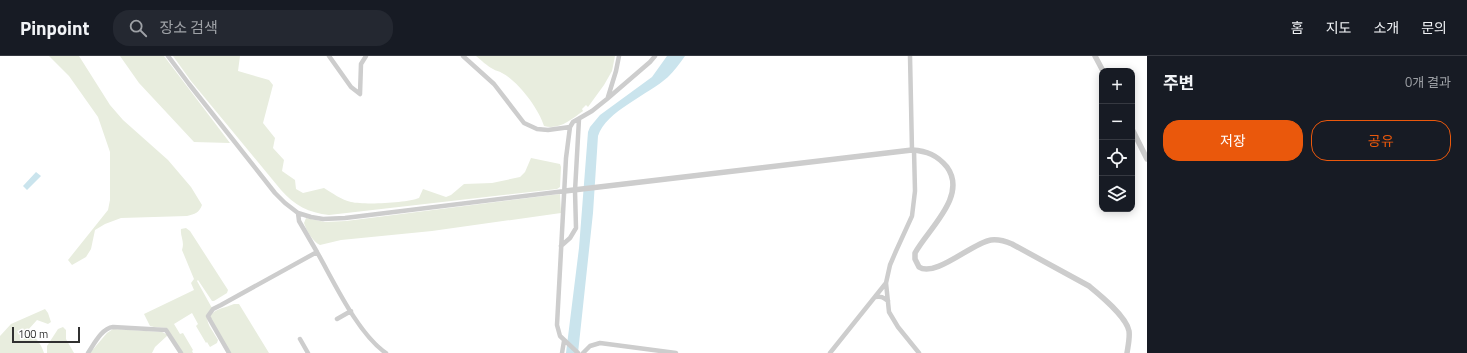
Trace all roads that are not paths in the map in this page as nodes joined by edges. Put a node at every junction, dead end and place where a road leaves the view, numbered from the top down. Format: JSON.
{"nodes":[{"id":1,"x":168,"y":56,"type":"edge"},
{"id":2,"x":329,"y":56,"type":"edge"},
{"id":3,"x":366,"y":56,"type":"edge"},
{"id":4,"x":463,"y":56,"type":"edge"},
{"id":5,"x":619,"y":56,"type":"edge"},
{"id":6,"x":656,"y":56,"type":"edge"},
{"id":7,"x":910,"y":56,"type":"edge"},
{"id":8,"x":1095,"y":56,"type":"edge"},
{"id":9,"x":1101,"y":68,"type":"edge"},
{"id":10,"x":607,"y":99,"type":"junction"},
{"id":11,"x":579,"y":119,"type":"junction"},
{"id":12,"x":570,"y":127,"type":"junction"},
{"id":13,"x":1135,"y":135,"type":"edge"},
{"id":14,"x":913,"y":150,"type":"junction"},
{"id":15,"x":1147,"y":159,"type":"edge"},
{"id":16,"x":565,"y":191,"type":"junction"},
{"id":17,"x":575,"y":191,"type":"junction"},
{"id":18,"x":298,"y":213,"type":"junction"},
{"id":19,"x":561,"y":246,"type":"junction"},
{"id":20,"x":317,"y":252,"type":"junction"},
{"id":21,"x":886,"y":283,"type":"junction"},
{"id":22,"x":874,"y":297,"type":"junction"},
{"id":23,"x":888,"y":301,"type":"junction"},
{"id":24,"x":351,"y":311,"type":"junction"},
{"id":25,"x":337,"y":319,"type":"dead end"},
{"id":26,"x":300,"y":339,"type":"dead end"},
{"id":27,"x":565,"y":342,"type":"junction"},
{"id":28,"x":88,"y":353,"type":"edge"},
{"id":29,"x":181,"y":353,"type":"edge"},
{"id":30,"x":229,"y":353,"type":"edge"},
{"id":31,"x":308,"y":353,"type":"edge"},
{"id":32,"x":386,"y":353,"type":"edge"},
{"id":33,"x":562,"y":353,"type":"edge"},
{"id":34,"x":578,"y":353,"type":"edge"},
{"id":35,"x":583,"y":353,"type":"edge"},
{"id":36,"x":676,"y":353,"type":"edge"},
{"id":37,"x":830,"y":353,"type":"edge"},
{"id":38,"x":920,"y":353,"type":"edge"},
{"id":39,"x":1127,"y":353,"type":"edge"}],
"edges":[{"from":1,"to":18,"type":"street"},
{"from":2,"to":3,"type":"street"},
{"from":4,"to":12,"type":"street"},
{"from":5,"to":10,"type":"street"},
{"from":6,"to":10,"type":"street"},
{"from":7,"to":14,"type":"street"},
{"from":8,"to":9,"type":"street"},
{"from":10,"to":11,"type":"street"},
{"from":11,"to":12,"type":"street"},
{"from":11,"to":17,"type":"street"},
{"from":12,"to":16,"type":"street"},
{"from":13,"to":15,"type":"street"},
{"from":14,"to":17,"type":"street"},
{"from":14,"to":21,"type":"street"},
{"from":14,"to":39,"type":"street"},
{"from":16,"to":17,"type":"street"},
{"from":16,"to":18,"type":"street"},
{"from":16,"to":19,"type":"street"},
{"from":17,"to":19,"type":"street"},
{"from":18,"to":20,"type":"street"},
{"from":19,"to":27,"type":"street"},
{"from":20,"to":24,"type":"street"},
{"from":20,"to":30,"type":"street"},
{"from":21,"to":22,"type":"street"},
{"from":21,"to":23,"type":"street"},
{"from":22,"to":23,"type":"street"},
{"from":22,"to":37,"type":"street"},
{"from":23,"to":38,"type":"street"},
{"from":24,"to":25,"type":"street"},
{"from":24,"to":32,"type":"street"},
{"from":26,"to":31,"type":"street"},
{"from":27,"to":33,"type":"street"},
{"from":27,"to":34,"type":"street"},
{"from":28,"to":29,"type":"street"},
{"from":35,"to":36,"type":"street"}]}
